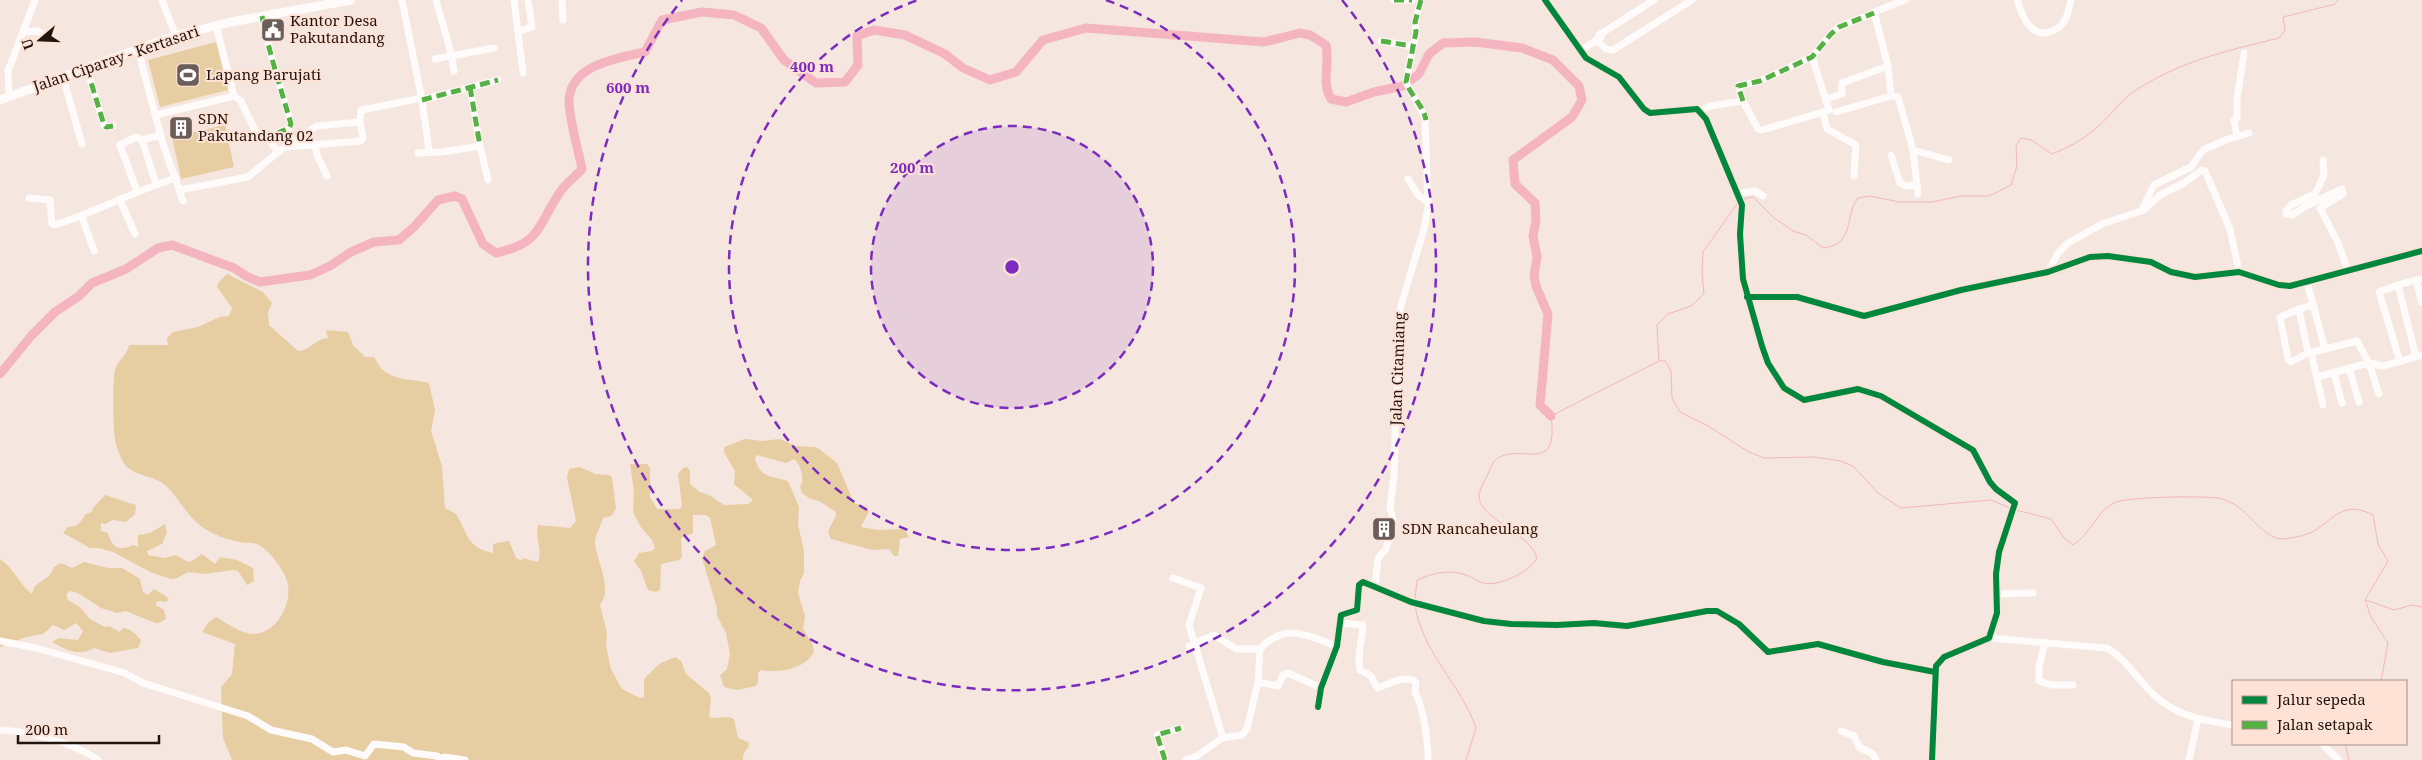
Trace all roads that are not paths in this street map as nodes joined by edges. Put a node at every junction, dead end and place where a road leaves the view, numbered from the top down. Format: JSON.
{"nodes":[{"id":1,"x":35,"y":0,"type":"edge"},
{"id":2,"x":162,"y":0,"type":"edge"},
{"id":3,"x":351,"y":0,"type":"edge"},
{"id":4,"x":402,"y":0,"type":"edge"},
{"id":5,"x":436,"y":0,"type":"edge"},
{"id":6,"x":514,"y":0,"type":"edge"},
{"id":7,"x":528,"y":0,"type":"edge"},
{"id":8,"x":562,"y":0,"type":"edge"},
{"id":9,"x":1394,"y":0,"type":"edge"},
{"id":10,"x":1412,"y":0,"type":"edge"},
{"id":11,"x":1421,"y":0,"type":"edge"},
{"id":12,"x":1545,"y":0,"type":"edge"},
{"id":13,"x":1654,"y":0,"type":"edge"},
{"id":14,"x":1692,"y":0,"type":"edge"},
{"id":15,"x":1905,"y":0,"type":"edge"},
{"id":16,"x":2017,"y":0,"type":"edge"},
{"id":17,"x":2071,"y":0,"type":"edge"},
{"id":18,"x":1874,"y":13,"type":"junction"},
{"id":19,"x":262,"y":16,"type":"junction"},
{"id":20,"x":563,"y":20,"type":"dead end"},
{"id":21,"x":216,"y":25,"type":"junction"},
{"id":22,"x":519,"y":31,"type":"junction"},
{"id":23,"x":23,"y":32,"type":"junction"},
{"id":24,"x":42,"y":34,"type":"dead end"},
{"id":25,"x":176,"y":36,"type":"junction"},
{"id":26,"x":1381,"y":41,"type":"dead end"},
{"id":27,"x":1597,"y":41,"type":"junction"},
{"id":28,"x":1412,"y":46,"type":"junction"},
{"id":29,"x":494,"y":48,"type":"dead end"},
{"id":30,"x":138,"y":50,"type":"junction"},
{"id":31,"x":1580,"y":52,"type":"junction"},
{"id":32,"x":2244,"y":53,"type":"dead end"},
{"id":33,"x":452,"y":56,"type":"junction"},
{"id":34,"x":1812,"y":57,"type":"junction"},
{"id":35,"x":435,"y":59,"type":"dead end"},
{"id":36,"x":1888,"y":66,"type":"junction"},
{"id":37,"x":87,"y":69,"type":"junction"},
{"id":38,"x":454,"y":71,"type":"dead end"},
{"id":39,"x":523,"y":73,"type":"dead end"},
{"id":40,"x":63,"y":77,"type":"junction"},
{"id":41,"x":498,"y":80,"type":"dead end"},
{"id":42,"x":470,"y":87,"type":"junction"},
{"id":43,"x":234,"y":96,"type":"junction"},
{"id":44,"x":1892,"y":96,"type":"junction"},
{"id":45,"x":4,"y":98,"type":"edge"},
{"id":46,"x":1826,"y":98,"type":"junction"},
{"id":47,"x":422,"y":99,"type":"junction"},
{"id":48,"x":1742,"y":101,"type":"junction"},
{"id":49,"x":1701,"y":111,"type":"junction"},
{"id":50,"x":1823,"y":112,"type":"junction"},
{"id":51,"x":1836,"y":112,"type":"dead end"},
{"id":52,"x":156,"y":115,"type":"junction"},
{"id":53,"x":360,"y":122,"type":"junction"},
{"id":54,"x":113,"y":126,"type":"dead end"},
{"id":55,"x":2249,"y":133,"type":"dead end"},
{"id":56,"x":161,"y":135,"type":"junction"},
{"id":57,"x":2237,"y":136,"type":"junction"},
{"id":58,"x":266,"y":138,"type":"junction"},
{"id":59,"x":142,"y":140,"type":"junction"},
{"id":60,"x":82,"y":144,"type":"dead end"},
{"id":61,"x":316,"y":144,"type":"junction"},
{"id":62,"x":480,"y":146,"type":"junction"},
{"id":63,"x":281,"y":150,"type":"junction"},
{"id":64,"x":1913,"y":150,"type":"junction"},
{"id":65,"x":429,"y":151,"type":"junction"},
{"id":66,"x":418,"y":153,"type":"dead end"},
{"id":67,"x":1891,"y":156,"type":"dead end"},
{"id":68,"x":1950,"y":160,"type":"dead end"},
{"id":69,"x":2324,"y":160,"type":"dead end"},
{"id":70,"x":327,"y":176,"type":"dead end"},
{"id":71,"x":1854,"y":176,"type":"dead end"},
{"id":72,"x":176,"y":178,"type":"junction"},
{"id":73,"x":1408,"y":179,"type":"dead end"},
{"id":74,"x":488,"y":180,"type":"dead end"},
{"id":75,"x":156,"y":184,"type":"junction"},
{"id":76,"x":1917,"y":185,"type":"junction"},
{"id":77,"x":180,"y":190,"type":"junction"},
{"id":78,"x":136,"y":191,"type":"junction"},
{"id":79,"x":1918,"y":194,"type":"dead end"},
{"id":80,"x":1738,"y":195,"type":"junction"},
{"id":81,"x":1763,"y":196,"type":"dead end"},
{"id":82,"x":29,"y":198,"type":"dead end"},
{"id":83,"x":120,"y":200,"type":"junction"},
{"id":84,"x":183,"y":202,"type":"dead end"},
{"id":85,"x":1428,"y":202,"type":"junction"},
{"id":86,"x":2140,"y":212,"type":"junction"},
{"id":87,"x":82,"y":217,"type":"junction"},
{"id":88,"x":135,"y":234,"type":"dead end"},
{"id":89,"x":94,"y":252,"type":"dead end"},
{"id":90,"x":2422,"y":252,"type":"edge"},
{"id":91,"x":2348,"y":271,"type":"junction"},
{"id":92,"x":2048,"y":272,"type":"junction"},
{"id":93,"x":2239,"y":272,"type":"junction"},
{"id":94,"x":2419,"y":279,"type":"edge"},
{"id":95,"x":2307,"y":282,"type":"junction"},
{"id":96,"x":2398,"y":285,"type":"junction"},
{"id":97,"x":1747,"y":298,"type":"junction"},
{"id":98,"x":2422,"y":303,"type":"edge"},
{"id":99,"x":2314,"y":304,"type":"junction"},
{"id":100,"x":2299,"y":309,"type":"junction"},
{"id":101,"x":2325,"y":349,"type":"junction"},
{"id":102,"x":2309,"y":352,"type":"junction"},
{"id":103,"x":2419,"y":356,"type":"edge"},
{"id":104,"x":2400,"y":362,"type":"junction"},
{"id":105,"x":2369,"y":363,"type":"junction"},
{"id":106,"x":2349,"y":368,"type":"junction"},
{"id":107,"x":2334,"y":373,"type":"junction"},
{"id":108,"x":2318,"y":377,"type":"junction"},
{"id":109,"x":2379,"y":394,"type":"dead end"},
{"id":110,"x":2359,"y":402,"type":"dead end"},
{"id":111,"x":2342,"y":403,"type":"dead end"},
{"id":112,"x":2323,"y":405,"type":"dead end"},
{"id":113,"x":1173,"y":578,"type":"dead end"},
{"id":114,"x":1375,"y":586,"type":"junction"},
{"id":115,"x":2033,"y":593,"type":"dead end"},
{"id":116,"x":1998,"y":594,"type":"junction"},
{"id":117,"x":1340,"y":623,"type":"junction"},
{"id":118,"x":1989,"y":638,"type":"junction"},
{"id":119,"x":0,"y":641,"type":"edge"},
{"id":120,"x":2045,"y":642,"type":"junction"},
{"id":121,"x":1191,"y":645,"type":"junction"},
{"id":122,"x":1337,"y":646,"type":"junction"},
{"id":123,"x":1260,"y":649,"type":"junction"},
{"id":124,"x":1935,"y":672,"type":"junction"},
{"id":125,"x":1258,"y":682,"type":"junction"},
{"id":126,"x":2073,"y":685,"type":"dead end"},
{"id":127,"x":1321,"y":688,"type":"junction"},
{"id":128,"x":1318,"y":707,"type":"dead end"},
{"id":129,"x":2198,"y":719,"type":"junction"},
{"id":130,"x":2232,"y":725,"type":"edge"},
{"id":131,"x":1181,"y":728,"type":"dead end"},
{"id":132,"x":0,"y":730,"type":"edge"},
{"id":133,"x":1841,"y":731,"type":"dead end"},
{"id":134,"x":1223,"y":738,"type":"junction"},
{"id":135,"x":2323,"y":745,"type":"edge"},
{"id":136,"x":98,"y":760,"type":"edge"},
{"id":137,"x":465,"y":760,"type":"edge"},
{"id":138,"x":1165,"y":760,"type":"edge"},
{"id":139,"x":1186,"y":760,"type":"edge"},
{"id":140,"x":1428,"y":760,"type":"edge"},
{"id":141,"x":1876,"y":760,"type":"edge"},
{"id":142,"x":1932,"y":760,"type":"edge"},
{"id":143,"x":2189,"y":760,"type":"edge"},
{"id":144,"x":2339,"y":760,"type":"edge"}],
"edges":[{"from":1,"to":23,"type":"street"},
{"from":2,"to":25,"type":"street"},
{"from":3,"to":19,"type":"main road","name":"Jalan Ciparay - Kertasari"},
{"from":4,"to":47,"type":"street"},
{"from":5,"to":33,"type":"street"},
{"from":6,"to":22,"type":"street"},
{"from":7,"to":22,"type":"street"},
{"from":8,"to":20,"type":"street"},
{"from":9,"to":10,"type":"street"},
{"from":11,"to":28,"type":"street"},
{"from":12,"to":31,"type":"street"},
{"from":13,"to":27,"type":"street"},
{"from":14,"to":27,"type":"street"},
{"from":15,"to":18,"type":"street"},
{"from":16,"to":17,"type":"street"},
{"from":18,"to":34,"type":"street"},
{"from":18,"to":36,"type":"street"},
{"from":19,"to":21,"type":"main road","name":"Jalan Ciparay - Kertasari"},
{"from":19,"to":58,"type":"street"},
{"from":21,"to":25,"type":"main road","name":"Jalan Ciparay - Kertasari"},
{"from":21,"to":43,"type":"street"},
{"from":22,"to":39,"type":"street"},
{"from":23,"to":24,"type":"street"},
{"from":23,"to":45,"type":"street"},
{"from":25,"to":30,"type":"main road","name":"Jalan Ciparay - Kertasari"},
{"from":26,"to":28,"type":"street"},
{"from":27,"to":31,"type":"street"},
{"from":28,"to":85,"type":"street","name":"Jalan Citamiang"},
{"from":29,"to":33,"type":"street"},
{"from":30,"to":37,"type":"main road","name":"Jalan Ciparay - Kertasari"},
{"from":30,"to":52,"type":"street"},
{"from":31,"to":49,"type":"street"},
{"from":32,"to":57,"type":"street"},
{"from":33,"to":35,"type":"street"},
{"from":33,"to":38,"type":"street"},
{"from":34,"to":46,"type":"street"},
{"from":34,"to":48,"type":"street"},
{"from":36,"to":44,"type":"street"},
{"from":36,"to":46,"type":"street"},
{"from":37,"to":40,"type":"main road","name":"Jalan Ciparay - Kertasari"},
{"from":37,"to":54,"type":"street"},
{"from":40,"to":45,"type":"main road","name":"Jalan Ciparay - Kertasari"},
{"from":40,"to":60,"type":"street"},
{"from":41,"to":42,"type":"street"},
{"from":42,"to":47,"type":"street"},
{"from":42,"to":62,"type":"street"},
{"from":43,"to":52,"type":"street"},
{"from":43,"to":58,"type":"street"},
{"from":44,"to":51,"type":"street"},
{"from":44,"to":64,"type":"street"},
{"from":46,"to":50,"type":"street"},
{"from":47,"to":53,"type":"street"},
{"from":47,"to":65,"type":"street"},
{"from":48,"to":49,"type":"street"},
{"from":48,"to":50,"type":"street"},
{"from":49,"to":80,"type":"street"},
{"from":50,"to":71,"type":"street"},
{"from":52,"to":56,"type":"street"},
{"from":53,"to":61,"type":"street"},
{"from":53,"to":63,"type":"street"},
{"from":55,"to":57,"type":"street"},
{"from":56,"to":59,"type":"street"},
{"from":56,"to":72,"type":"street"},
{"from":57,"to":86,"type":"street"},
{"from":58,"to":63,"type":"street"},
{"from":59,"to":75,"type":"street"},
{"from":59,"to":78,"type":"street"},
{"from":61,"to":63,"type":"street"},
{"from":61,"to":70,"type":"street"},
{"from":62,"to":65,"type":"street"},
{"from":62,"to":74,"type":"street"},
{"from":63,"to":77,"type":"street"},
{"from":64,"to":68,"type":"street"},
{"from":64,"to":76,"type":"street"},
{"from":65,"to":66,"type":"street"},
{"from":67,"to":76,"type":"street"},
{"from":69,"to":91,"type":"street"},
{"from":72,"to":75,"type":"street"},
{"from":72,"to":77,"type":"street"},
{"from":73,"to":85,"type":"street"},
{"from":75,"to":78,"type":"street"},
{"from":76,"to":79,"type":"street"},
{"from":77,"to":84,"type":"street"},
{"from":78,"to":83,"type":"street"},
{"from":80,"to":81,"type":"street"},
{"from":80,"to":97,"type":"street"},
{"from":82,"to":87,"type":"street"},
{"from":83,"to":87,"type":"street"},
{"from":83,"to":88,"type":"street"},
{"from":85,"to":114,"type":"street","name":"Jalan Citamiang"},
{"from":86,"to":92,"type":"street"},
{"from":86,"to":93,"type":"street"},
{"from":87,"to":89,"type":"street"},
{"from":90,"to":91,"type":"street"},
{"from":91,"to":95,"type":"street"},
{"from":92,"to":93,"type":"street"},
{"from":92,"to":97,"type":"street"},
{"from":93,"to":95,"type":"street"},
{"from":94,"to":96,"type":"street"},
{"from":94,"to":98,"type":"street"},
{"from":95,"to":99,"type":"street"},
{"from":96,"to":103,"type":"street"},
{"from":96,"to":104,"type":"street"},
{"from":97,"to":116,"type":"street"},
{"from":99,"to":100,"type":"street"},
{"from":99,"to":101,"type":"street"},
{"from":100,"to":102,"type":"street"},
{"from":100,"to":102,"type":"street"},
{"from":101,"to":102,"type":"street"},
{"from":101,"to":105,"type":"street"},
{"from":102,"to":108,"type":"street"},
{"from":103,"to":104,"type":"street"},
{"from":104,"to":105,"type":"street"},
{"from":105,"to":106,"type":"street"},
{"from":105,"to":109,"type":"street"},
{"from":106,"to":107,"type":"street"},
{"from":106,"to":110,"type":"street"},
{"from":107,"to":108,"type":"street"},
{"from":107,"to":111,"type":"street"},
{"from":108,"to":112,"type":"street"},
{"from":113,"to":121,"type":"street"},
{"from":114,"to":117,"type":"street"},
{"from":114,"to":124,"type":"street"},
{"from":115,"to":116,"type":"street"},
{"from":116,"to":118,"type":"street"},
{"from":117,"to":122,"type":"street"},
{"from":117,"to":140,"type":"street"},
{"from":118,"to":120,"type":"street"},
{"from":118,"to":124,"type":"street"},
{"from":119,"to":137,"type":"street"},
{"from":120,"to":126,"type":"street"},
{"from":120,"to":129,"type":"street"},
{"from":121,"to":123,"type":"street"},
{"from":121,"to":134,"type":"street"},
{"from":122,"to":123,"type":"street"},
{"from":122,"to":127,"type":"street"},
{"from":123,"to":125,"type":"street"},
{"from":124,"to":142,"type":"street"},
{"from":125,"to":127,"type":"street"},
{"from":125,"to":134,"type":"street"},
{"from":127,"to":128,"type":"street"},
{"from":129,"to":130,"type":"street"},
{"from":129,"to":143,"type":"street"},
{"from":131,"to":138,"type":"street"},
{"from":132,"to":136,"type":"street"},
{"from":133,"to":141,"type":"street"},
{"from":134,"to":139,"type":"street"},
{"from":135,"to":144,"type":"street"}]}
